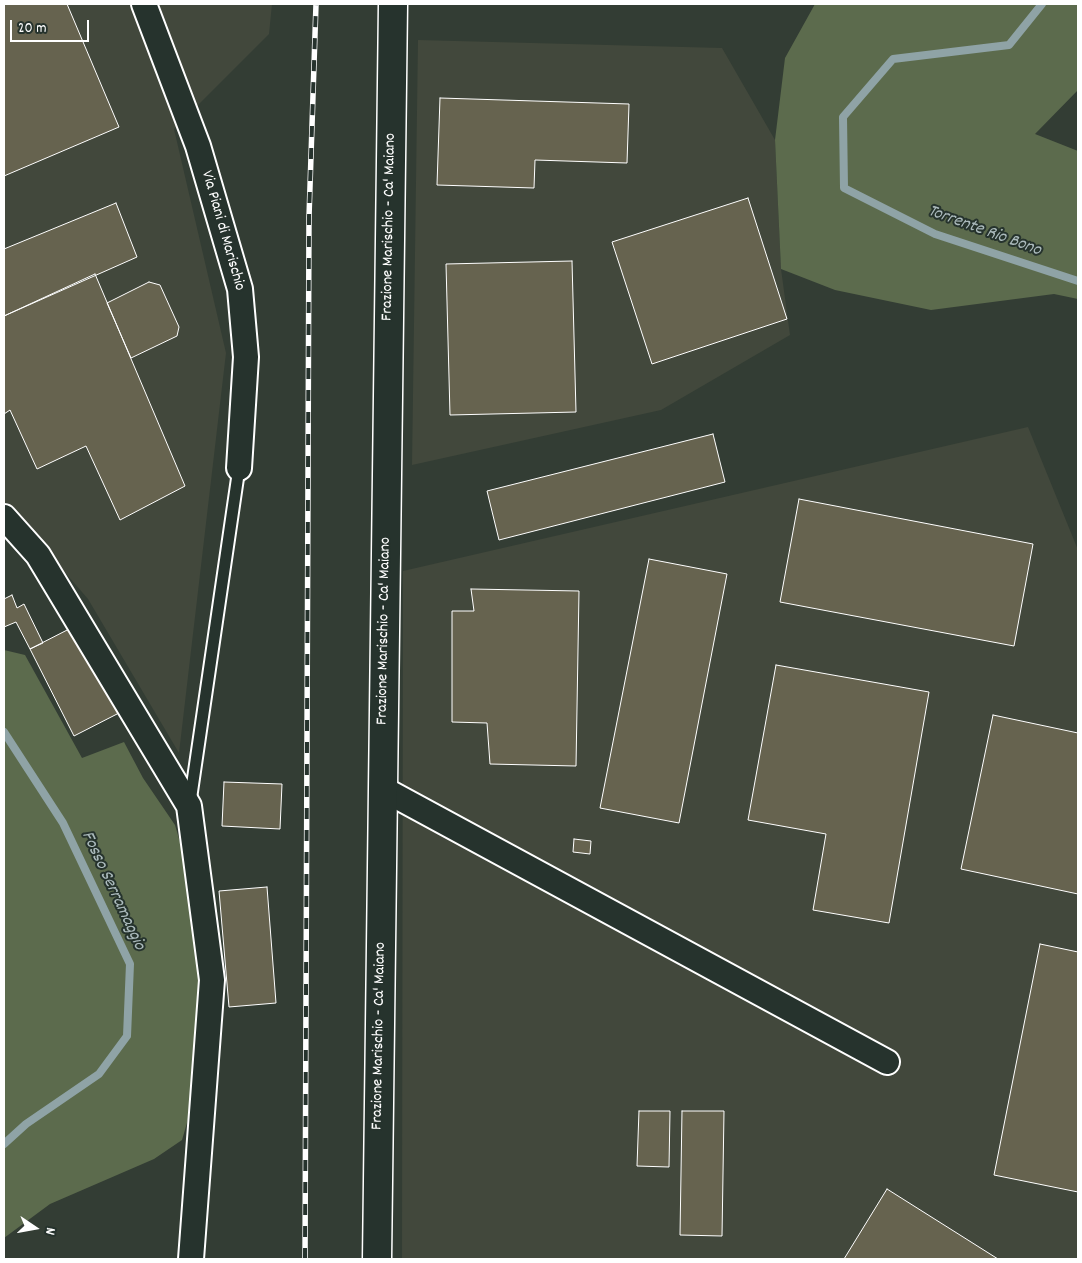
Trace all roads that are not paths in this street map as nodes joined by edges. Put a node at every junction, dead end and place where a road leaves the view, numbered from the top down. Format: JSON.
{"nodes":[{"id":1,"x":144,"y":4,"type":"edge"},
{"id":2,"x":393,"y":4,"type":"edge"},
{"id":3,"x":239,"y":468,"type":"joint"},
{"id":4,"x":4,"y":517,"type":"edge"},
{"id":5,"x":383,"y":789,"type":"junction"},
{"id":6,"x":189,"y":806,"type":"junction"},
{"id":7,"x":888,"y":1062,"type":"dead end"},
{"id":8,"x":191,"y":1259,"type":"edge"},
{"id":9,"x":377,"y":1259,"type":"edge"}],
"edges":[{"from":1,"to":3,"type":"street","name":"Via Piani di Marischio"},
{"from":2,"to":5,"type":"main road","name":"Frazione Marischio - Ca' Maiano"},
{"from":3,"to":6,"type":"lane"},
{"from":4,"to":6,"type":"street"},
{"from":5,"to":7,"type":"street"},
{"from":5,"to":9,"type":"main road","name":"Frazione Marischio - Ca' Maiano"},
{"from":6,"to":8,"type":"street"}]}
